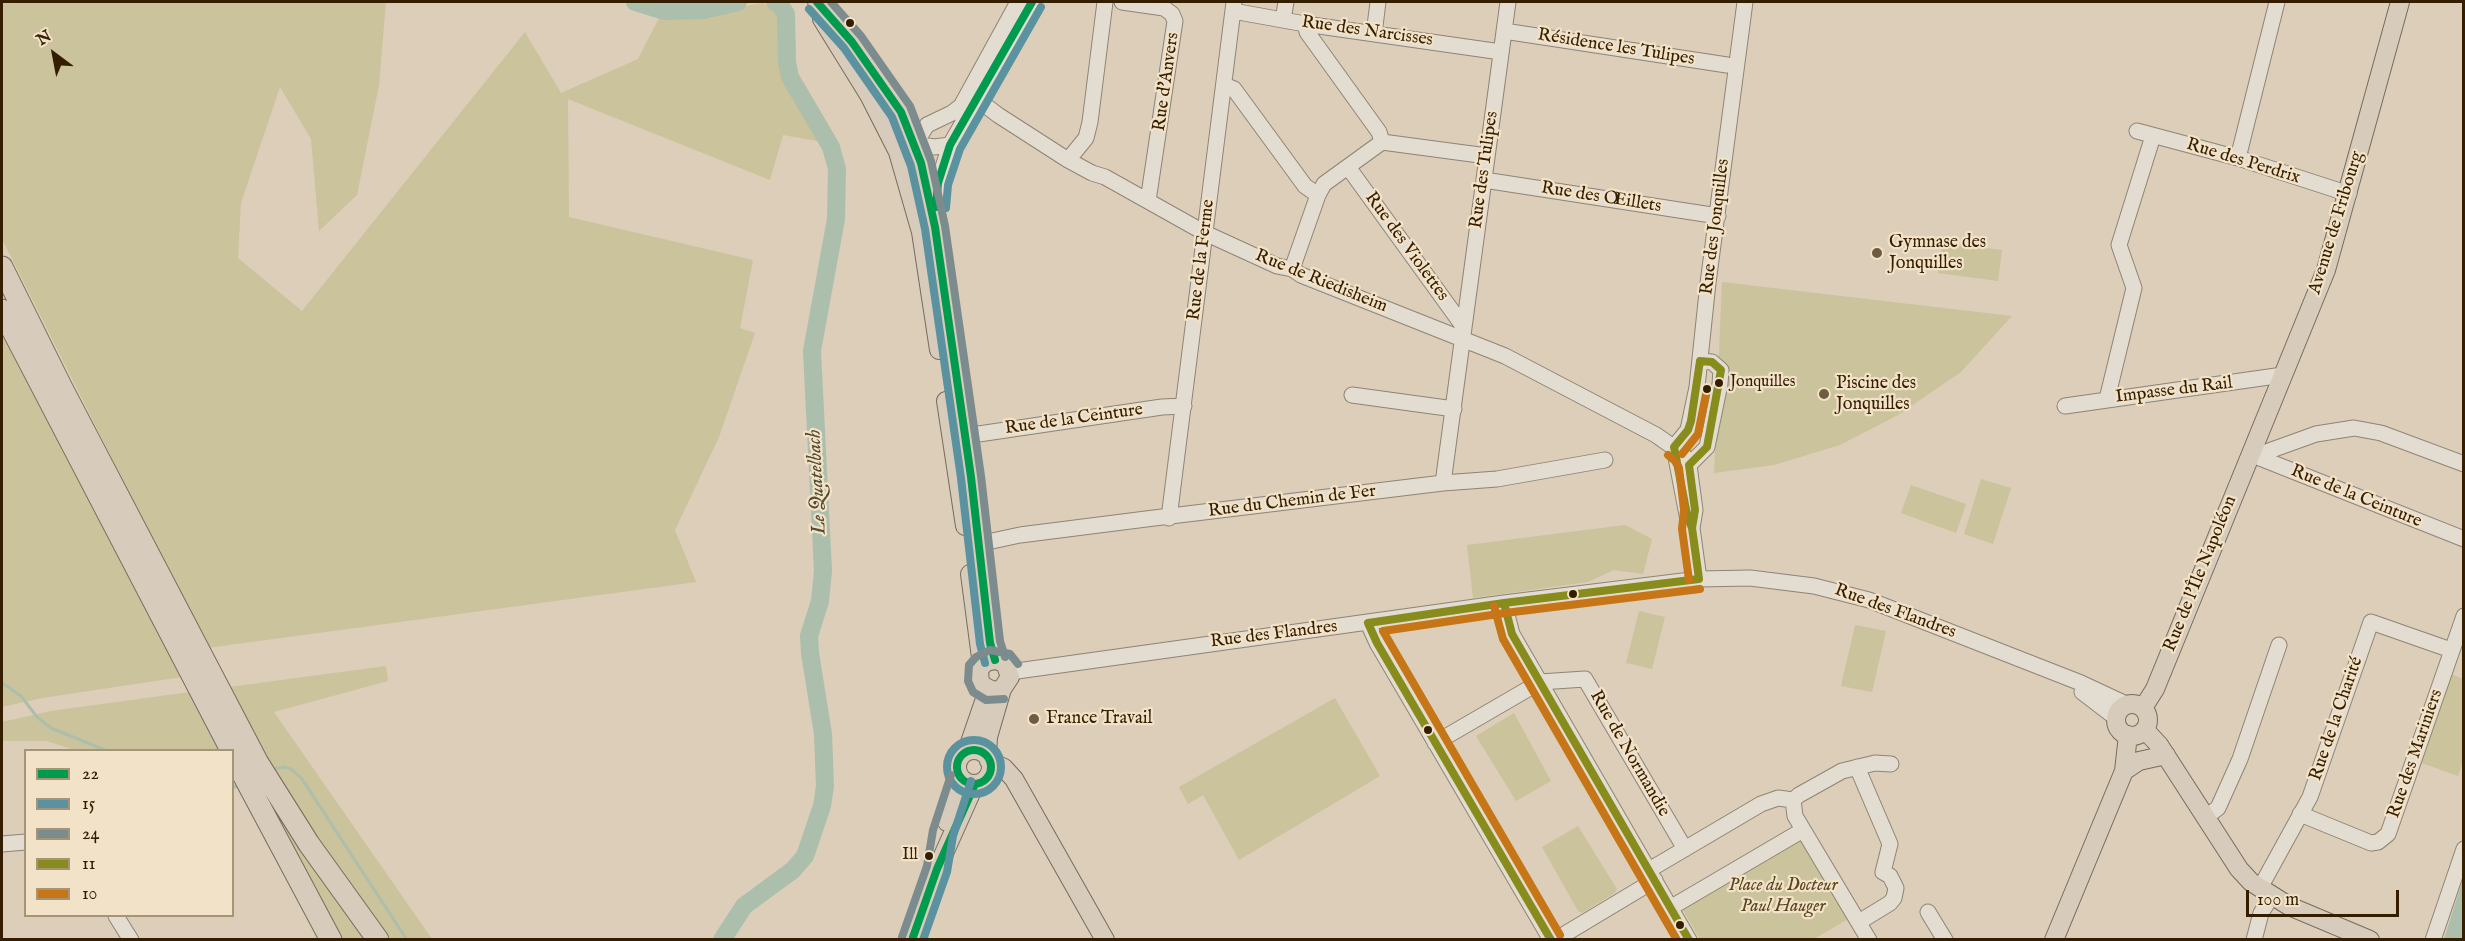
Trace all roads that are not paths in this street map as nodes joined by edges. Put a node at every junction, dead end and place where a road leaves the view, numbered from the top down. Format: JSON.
{"nodes":[{"id":1,"x":815,"y":2,"type":"edge"},
{"id":2,"x":1018,"y":2,"type":"edge"},
{"id":3,"x":1032,"y":2,"type":"edge"},
{"id":4,"x":1105,"y":2,"type":"edge"},
{"id":5,"x":1122,"y":2,"type":"edge"},
{"id":6,"x":1286,"y":2,"type":"edge"},
{"id":7,"x":1378,"y":2,"type":"edge"},
{"id":8,"x":1508,"y":2,"type":"edge"},
{"id":9,"x":1745,"y":2,"type":"edge"},
{"id":10,"x":2277,"y":2,"type":"edge"},
{"id":11,"x":2400,"y":2,"type":"edge"},
{"id":12,"x":2410,"y":2,"type":"edge"},
{"id":13,"x":1234,"y":6,"type":"edge"},
{"id":14,"x":1283,"y":20,"type":"junction"},
{"id":15,"x":1305,"y":24,"type":"junction"},
{"id":16,"x":1504,"y":31,"type":"junction"},
{"id":17,"x":1374,"y":34,"type":"junction"},
{"id":18,"x":1501,"y":52,"type":"junction"},
{"id":19,"x":1727,"y":65,"type":"dead end"},
{"id":20,"x":1224,"y":85,"type":"junction"},
{"id":21,"x":973,"y":96,"type":"junction"},
{"id":22,"x":2137,"y":131,"type":"dead end"},
{"id":23,"x":2153,"y":136,"type":"junction"},
{"id":24,"x":1382,"y":142,"type":"junction"},
{"id":25,"x":915,"y":144,"type":"junction"},
{"id":26,"x":950,"y":146,"type":"junction"},
{"id":27,"x":898,"y":152,"type":"junction"},
{"id":28,"x":1487,"y":156,"type":"junction"},
{"id":29,"x":2238,"y":158,"type":"junction"},
{"id":30,"x":1068,"y":160,"type":"junction"},
{"id":31,"x":1348,"y":167,"type":"junction"},
{"id":32,"x":1484,"y":180,"type":"junction"},
{"id":33,"x":2349,"y":194,"type":"junction"},
{"id":34,"x":1318,"y":195,"type":"junction"},
{"id":35,"x":1148,"y":201,"type":"junction"},
{"id":36,"x":1718,"y":216,"type":"junction"},
{"id":37,"x":935,"y":227,"type":"junction"},
{"id":38,"x":1205,"y":233,"type":"junction"},
{"id":39,"x":2,"y":267,"type":"edge"},
{"id":40,"x":1292,"y":269,"type":"junction"},
{"id":41,"x":1467,"y":300,"type":"junction"},
{"id":42,"x":1449,"y":307,"type":"junction"},
{"id":43,"x":2,"y":310,"type":"edge"},
{"id":44,"x":1437,"y":329,"type":"junction"},
{"id":45,"x":1463,"y":332,"type":"junction"},
{"id":46,"x":1700,"y":361,"type":"junction"},
{"id":47,"x":2283,"y":375,"type":"junction"},
{"id":48,"x":1352,"y":395,"type":"dead end"},
{"id":49,"x":2107,"y":399,"type":"junction"},
{"id":50,"x":1184,"y":406,"type":"junction"},
{"id":51,"x":2065,"y":406,"type":"dead end"},
{"id":52,"x":1454,"y":409,"type":"junction"},
{"id":53,"x":958,"y":437,"type":"junction"},
{"id":54,"x":2253,"y":446,"type":"junction"},
{"id":55,"x":1674,"y":447,"type":"junction"},
{"id":56,"x":1605,"y":460,"type":"dead end"},
{"id":57,"x":2463,"y":464,"type":"edge"},
{"id":58,"x":1689,"y":465,"type":"junction"},
{"id":59,"x":1443,"y":483,"type":"junction"},
{"id":60,"x":1169,"y":518,"type":"junction"},
{"id":61,"x":1692,"y":528,"type":"junction"},
{"id":62,"x":2463,"y":539,"type":"edge"},
{"id":63,"x":973,"y":545,"type":"junction"},
{"id":64,"x":1699,"y":579,"type":"junction"},
{"id":65,"x":1504,"y":603,"type":"junction"},
{"id":66,"x":2463,"y":616,"type":"edge"},
{"id":67,"x":1368,"y":623,"type":"junction"},
{"id":68,"x":2278,"y":645,"type":"dead end"},
{"id":69,"x":2451,"y":650,"type":"junction"},
{"id":70,"x":989,"y":662,"type":"junction"},
{"id":71,"x":1010,"y":672,"type":"junction"},
{"id":72,"x":1540,"y":682,"type":"junction"},
{"id":73,"x":984,"y":687,"type":"junction"},
{"id":74,"x":1002,"y":689,"type":"junction"},
{"id":75,"x":2128,"y":710,"type":"junction"},
{"id":76,"x":2136,"y":733,"type":"junction"},
{"id":77,"x":1435,"y":743,"type":"junction"},
{"id":78,"x":967,"y":752,"type":"junction"},
{"id":79,"x":2166,"y":755,"type":"junction"},
{"id":80,"x":241,"y":760,"type":"edge"},
{"id":81,"x":1891,"y":764,"type":"dead end"},
{"id":82,"x":1857,"y":767,"type":"junction"},
{"id":83,"x":980,"y":771,"type":"junction"},
{"id":84,"x":2124,"y":771,"type":"junction"},
{"id":85,"x":262,"y":789,"type":"junction"},
{"id":86,"x":1793,"y":801,"type":"junction"},
{"id":87,"x":2300,"y":814,"type":"junction"},
{"id":88,"x":2206,"y":817,"type":"junction"},
{"id":89,"x":1803,"y":830,"type":"junction"},
{"id":90,"x":24,"y":842,"type":"edge"},
{"id":91,"x":2,"y":844,"type":"edge"},
{"id":92,"x":1684,"y":849,"type":"junction"},
{"id":93,"x":2463,"y":849,"type":"edge"},
{"id":94,"x":1652,"y":875,"type":"junction"},
{"id":95,"x":2266,"y":892,"type":"junction"},
{"id":96,"x":1670,"y":908,"type":"junction"},
{"id":97,"x":1929,"y":912,"type":"dead end"},
{"id":98,"x":117,"y":917,"type":"edge"},
{"id":99,"x":1859,"y":922,"type":"junction"},
{"id":100,"x":2057,"y":938,"type":"edge"},
{"id":101,"x":131,"y":939,"type":"edge"},
{"id":102,"x":331,"y":939,"type":"edge"},
{"id":103,"x":378,"y":939,"type":"edge"},
{"id":104,"x":912,"y":939,"type":"edge"},
{"id":105,"x":1105,"y":939,"type":"edge"},
{"id":106,"x":1553,"y":939,"type":"edge"},
{"id":107,"x":1689,"y":939,"type":"edge"},
{"id":108,"x":1869,"y":939,"type":"edge"},
{"id":109,"x":1945,"y":939,"type":"edge"},
{"id":110,"x":2254,"y":939,"type":"edge"},
{"id":111,"x":2370,"y":939,"type":"edge"},
{"id":112,"x":2433,"y":939,"type":"edge"}],
"edges":[{"from":1,"to":25,"type":"main road"},
{"from":1,"to":27,"type":"main road"},
{"from":2,"to":21,"type":"street"},
{"from":3,"to":21,"type":"street"},
{"from":4,"to":30,"type":"street"},
{"from":5,"to":35,"type":"street","name":"Rue d'Anvers"},
{"from":6,"to":14,"type":"street"},
{"from":7,"to":17,"type":"street"},
{"from":8,"to":16,"type":"street","name":"Rue des Tulipes"},
{"from":9,"to":36,"type":"street","name":"Rue des Jonquilles"},
{"from":10,"to":29,"type":"street"},
{"from":11,"to":33,"type":"main road","name":"Avenue de Fribourg"},
{"from":12,"to":33,"type":"main road"},
{"from":13,"to":14,"type":"street","name":"Rue des Narcisses"},
{"from":13,"to":20,"type":"street","name":"Rue de la Ferme"},
{"from":14,"to":15,"type":"street","name":"Rue des Narcisses"},
{"from":15,"to":17,"type":"street","name":"Rue des Narcisses"},
{"from":15,"to":24,"type":"street"},
{"from":16,"to":18,"type":"street","name":"Rue des Tulipes"},
{"from":16,"to":19,"type":"street","name":"Résidence les Tulipes"},
{"from":17,"to":18,"type":"street","name":"Rue des Narcisses"},
{"from":18,"to":28,"type":"street","name":"Rue des Tulipes"},
{"from":20,"to":34,"type":"street"},
{"from":20,"to":38,"type":"street","name":"Rue de la Ferme"},
{"from":21,"to":25,"type":"street"},
{"from":21,"to":26,"type":"street"},
{"from":21,"to":30,"type":"street","name":"Rue de Riedisheim"},
{"from":22,"to":23,"type":"street","name":"Rue des Perdrix"},
{"from":23,"to":29,"type":"street","name":"Rue des Perdrix"},
{"from":23,"to":49,"type":"street"},
{"from":24,"to":28,"type":"street"},
{"from":24,"to":31,"type":"street"},
{"from":25,"to":26,"type":"street"},
{"from":25,"to":27,"type":"street"},
{"from":25,"to":37,"type":"main road"},
{"from":26,"to":37,"type":"street"},
{"from":27,"to":53,"type":"main road"},
{"from":28,"to":32,"type":"street","name":"Rue des Tulipes"},
{"from":29,"to":33,"type":"street","name":"Rue des Perdrix"},
{"from":30,"to":35,"type":"street","name":"Rue de Riedisheim"},
{"from":31,"to":34,"type":"street"},
{"from":31,"to":42,"type":"street","name":"Rue des Violettes"},
{"from":32,"to":36,"type":"street","name":"Rue des Œillets"},
{"from":32,"to":41,"type":"street","name":"Rue des Tulipes"},
{"from":33,"to":47,"type":"main road","name":"Avenue de Fribourg"},
{"from":34,"to":40,"type":"street"},
{"from":35,"to":38,"type":"street","name":"Rue de Riedisheim"},
{"from":36,"to":46,"type":"street","name":"Rue des Jonquilles"},
{"from":37,"to":53,"type":"main road"},
{"from":38,"to":40,"type":"street","name":"Rue de Riedisheim"},
{"from":38,"to":50,"type":"street","name":"Rue de la Ferme"},
{"from":39,"to":80,"type":"highway"},
{"from":40,"to":44,"type":"street","name":"Rue de Riedisheim"},
{"from":41,"to":42,"type":"street"},
{"from":41,"to":45,"type":"street","name":"Rue des Tulipes"},
{"from":42,"to":44,"type":"street"},
{"from":42,"to":45,"type":"street","name":"Rue des Violettes"},
{"from":43,"to":80,"type":"highway"},
{"from":44,"to":45,"type":"street","name":"Rue de Riedisheim"},
{"from":45,"to":52,"type":"street","name":"Rue des Tulipes"},
{"from":45,"to":55,"type":"street","name":"Rue de Riedisheim"},
{"from":46,"to":55,"type":"street","name":"Rue des Jonquilles"},
{"from":46,"to":58,"type":"street"},
{"from":47,"to":49,"type":"street","name":"Impasse du Rail"},
{"from":47,"to":54,"type":"main road","name":"Avenue de Fribourg"},
{"from":48,"to":52,"type":"street"},
{"from":49,"to":51,"type":"street","name":"Impasse du Rail"},
{"from":50,"to":53,"type":"street","name":"Rue de la Ceinture"},
{"from":50,"to":60,"type":"street","name":"Rue de la Ferme"},
{"from":52,"to":59,"type":"street","name":"Rue des Tulipes"},
{"from":53,"to":63,"type":"main road"},
{"from":54,"to":57,"type":"street"},
{"from":54,"to":62,"type":"street","name":"Rue de la Ceinture"},
{"from":54,"to":75,"type":"main road","name":"Rue de l'Île Napoléon"},
{"from":55,"to":58,"type":"street","name":"Rue de Riedisheim"},
{"from":55,"to":61,"type":"street"},
{"from":56,"to":59,"type":"street","name":"Rue du Chemin de Fer"},
{"from":58,"to":61,"type":"street"},
{"from":59,"to":60,"type":"street","name":"Rue du Chemin de Fer"},
{"from":60,"to":63,"type":"street","name":"Rue du Chemin de Fer"},
{"from":61,"to":64,"type":"street"},
{"from":63,"to":70,"type":"main road"},
{"from":64,"to":65,"type":"street","name":"Rue des Flandres"},
{"from":64,"to":75,"type":"street","name":"Rue des Flandres"},
{"from":65,"to":67,"type":"street","name":"Rue des Flandres"},
{"from":65,"to":72,"type":"street"},
{"from":66,"to":69,"type":"street","name":"Rue des Mariniers"},
{"from":67,"to":71,"type":"street","name":"Rue des Flandres"},
{"from":67,"to":77,"type":"street"},
{"from":68,"to":88,"type":"street"},
{"from":69,"to":87,"type":"street","name":"Rue de la Charité"},
{"from":69,"to":87,"type":"street","name":"Rue des Mariniers"},
{"from":70,"to":71,"type":"main road"},
{"from":70,"to":73,"type":"main road"},
{"from":71,"to":74,"type":"main road"},
{"from":72,"to":77,"type":"street","name":"Rue de Normandie"},
{"from":72,"to":92,"type":"street","name":"Rue de Normandie"},
{"from":72,"to":94,"type":"street"},
{"from":73,"to":74,"type":"main road"},
{"from":73,"to":78,"type":"main road"},
{"from":74,"to":83,"type":"main road"},
{"from":75,"to":76,"type":"main road"},
{"from":75,"to":76,"type":"main road"},
{"from":76,"to":79,"type":"main road"},
{"from":76,"to":84,"type":"main road"},
{"from":77,"to":106,"type":"street"},
{"from":78,"to":83,"type":"main road"},
{"from":78,"to":83,"type":"main road"},
{"from":79,"to":84,"type":"main road"},
{"from":79,"to":88,"type":"main road"},
{"from":80,"to":85,"type":"highway"},
{"from":81,"to":82,"type":"street"},
{"from":82,"to":86,"type":"street"},
{"from":82,"to":99,"type":"street"},
{"from":83,"to":104,"type":"main road"},
{"from":83,"to":105,"type":"main road"},
{"from":84,"to":100,"type":"main road"},
{"from":85,"to":102,"type":"highway"},
{"from":85,"to":103,"type":"highway"},
{"from":86,"to":89,"type":"street"},
{"from":86,"to":92,"type":"street"},
{"from":87,"to":95,"type":"street","name":"Rue de la Charité"},
{"from":88,"to":95,"type":"main road"},
{"from":89,"to":96,"type":"street"},
{"from":89,"to":99,"type":"street"},
{"from":90,"to":91,"type":"street"},
{"from":92,"to":94,"type":"street"},
{"from":93,"to":112,"type":"street"},
{"from":94,"to":96,"type":"street"},
{"from":94,"to":106,"type":"street"},
{"from":95,"to":110,"type":"street","name":"Rue de la Charité"},
{"from":95,"to":111,"type":"main road"},
{"from":96,"to":107,"type":"street"},
{"from":97,"to":109,"type":"street"},
{"from":98,"to":101,"type":"street"},
{"from":99,"to":108,"type":"street"}]}
